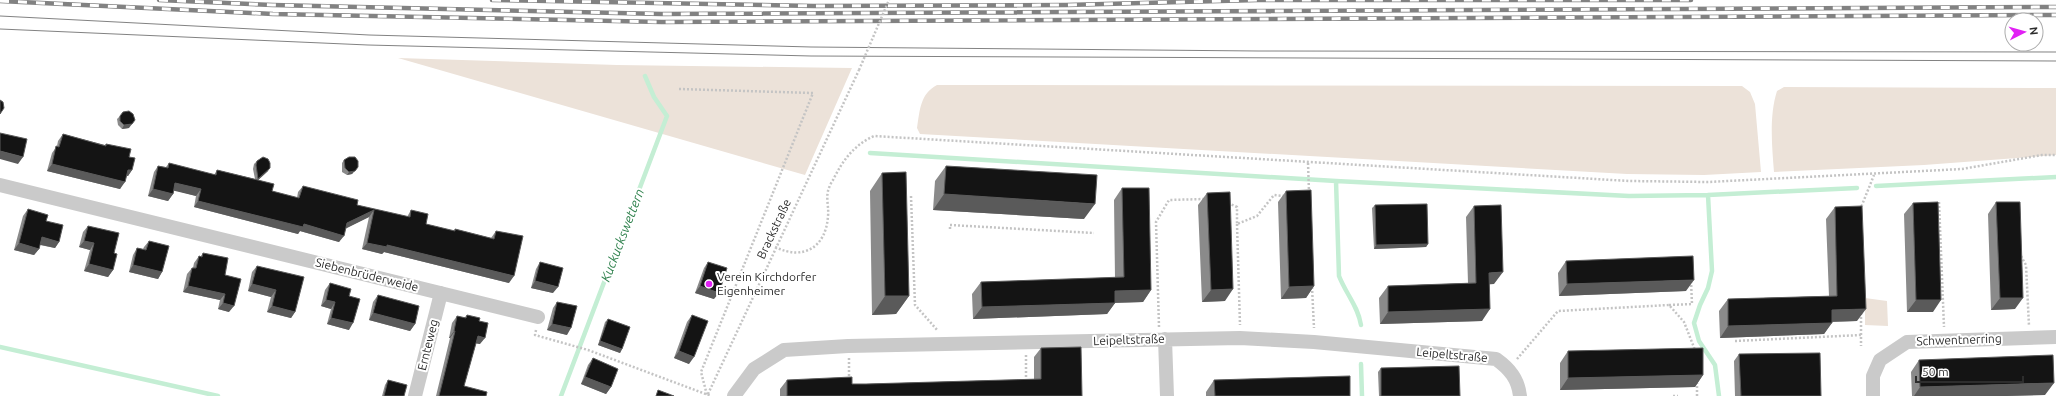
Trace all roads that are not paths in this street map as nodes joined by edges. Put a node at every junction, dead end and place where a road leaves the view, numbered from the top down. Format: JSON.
{"nodes":[{"id":1,"x":0,"y":185,"type":"edge"},
{"id":2,"x":441,"y":293,"type":"junction"},
{"id":3,"x":538,"y":317,"type":"road end"},
{"id":4,"x":2056,"y":337,"type":"edge"},
{"id":5,"x":1164,"y":339,"type":"junction"},
{"id":6,"x":416,"y":396,"type":"edge"},
{"id":7,"x":734,"y":396,"type":"edge"},
{"id":8,"x":1167,"y":396,"type":"edge"},
{"id":9,"x":1520,"y":396,"type":"edge"},
{"id":10,"x":1873,"y":396,"type":"edge"}],
"edges":[{"from":1,"to":2,"type":"street","name":"Siebenbrüderweide"},
{"from":2,"to":3,"type":"street","name":"Siebenbrüderweide"},
{"from":2,"to":6,"type":"street","name":"Ernteweg"},
{"from":4,"to":10,"type":"street","name":"Schwentnerring"},
{"from":5,"to":7,"type":"street","name":"Leipeltstraße"},
{"from":5,"to":8,"type":"street"},
{"from":5,"to":9,"type":"street","name":"Leipeltstraße"}]}
